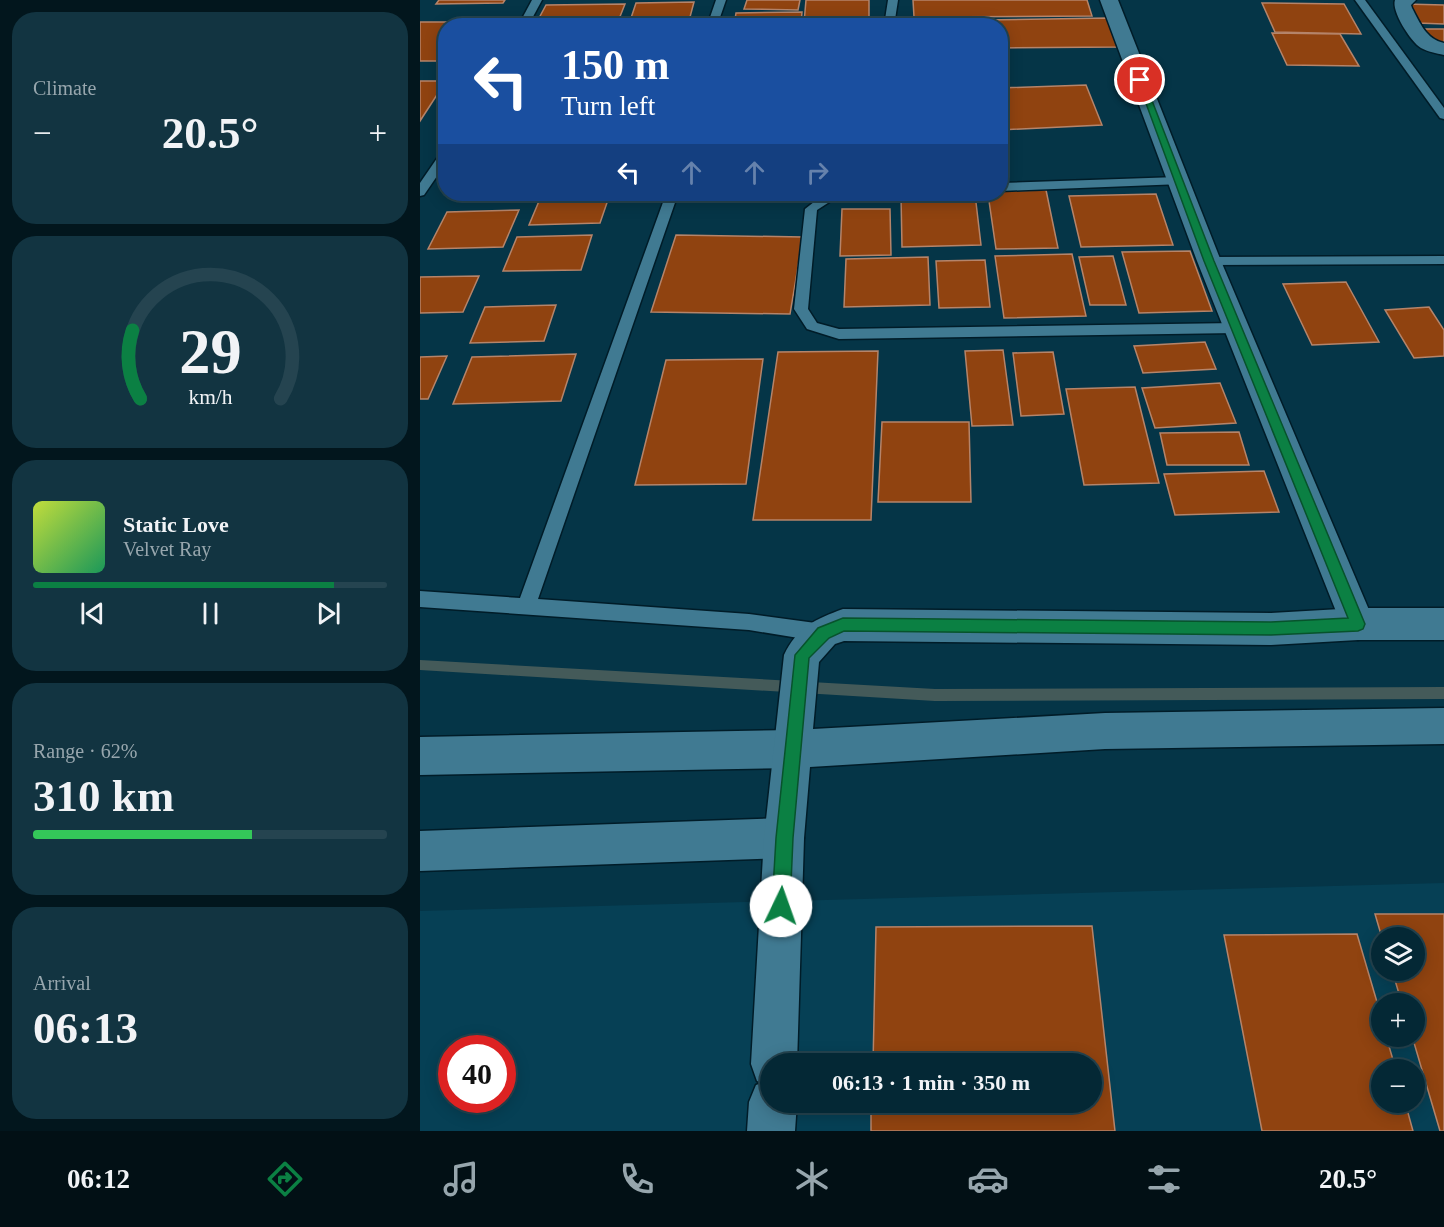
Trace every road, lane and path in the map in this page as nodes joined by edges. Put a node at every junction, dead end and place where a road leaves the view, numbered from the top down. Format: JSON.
{"nodes":[{"id":1,"x":537,"y":0,"type":"edge"},
{"id":2,"x":721,"y":0,"type":"edge"},
{"id":3,"x":893,"y":0,"type":"edge"},
{"id":4,"x":1109,"y":0,"type":"edge"},
{"id":5,"x":1360,"y":0,"type":"edge"},
{"id":6,"x":1407,"y":0,"type":"edge"},
{"id":7,"x":527,"y":18,"type":"edge"},
{"id":8,"x":715,"y":18,"type":"edge"},
{"id":9,"x":890,"y":18,"type":"edge"},
{"id":10,"x":1444,"y":49,"type":"edge"},
{"id":11,"x":1444,"y":116,"type":"edge"},
{"id":12,"x":438,"y":165,"type":"edge"},
{"id":13,"x":1178,"y":181,"type":"junction"},
{"id":14,"x":1008,"y":188,"type":"edge"},
{"id":15,"x":420,"y":192,"type":"edge"},
{"id":16,"x":670,"y":201,"type":"edge"},
{"id":17,"x":823,"y":201,"type":"edge"},
{"id":18,"x":1444,"y":260,"type":"edge"},
{"id":19,"x":1209,"y":261,"type":"junction"},
{"id":20,"x":1236,"y":328,"type":"junction"},
{"id":21,"x":420,"y":599,"type":"edge"},
{"id":22,"x":526,"y":608,"type":"junction"},
{"id":23,"x":1358,"y":624,"type":"junction"},
{"id":24,"x":1444,"y":624,"type":"edge"},
{"id":25,"x":813,"y":644,"type":"junction"},
{"id":26,"x":1444,"y":726,"type":"edge"},
{"id":27,"x":795,"y":733,"type":"junction"},
{"id":28,"x":420,"y":756,"type":"edge"},
{"id":29,"x":784,"y":838,"type":"junction"},
{"id":30,"x":420,"y":850,"type":"edge"},
{"id":31,"x":774,"y":1053,"type":"edge"},
{"id":32,"x":772,"y":1113,"type":"edge"},
{"id":33,"x":771,"y":1131,"type":"edge"}],
"edges":[{"from":1,"to":7,"type":"lane"},
{"from":2,"to":8,"type":"lane"},
{"from":3,"to":9,"type":"lane"},
{"from":4,"to":13,"type":"street"},
{"from":5,"to":11,"type":"lane"},
{"from":6,"to":10,"type":"street"},
{"from":12,"to":15,"type":"lane"},
{"from":13,"to":14,"type":"lane"},
{"from":13,"to":19,"type":"street"},
{"from":16,"to":22,"type":"lane"},
{"from":17,"to":20,"type":"lane"},
{"from":18,"to":19,"type":"lane"},
{"from":19,"to":20,"type":"street"},
{"from":20,"to":23,"type":"street"},
{"from":21,"to":22,"type":"lane"},
{"from":22,"to":25,"type":"lane"},
{"from":23,"to":24,"type":"street"},
{"from":23,"to":25,"type":"street"},
{"from":25,"to":27,"type":"street"},
{"from":26,"to":27,"type":"street"},
{"from":27,"to":28,"type":"street"},
{"from":27,"to":29,"type":"street"},
{"from":29,"to":30,"type":"street"},
{"from":29,"to":31,"type":"street"},
{"from":32,"to":33,"type":"street"}]}
